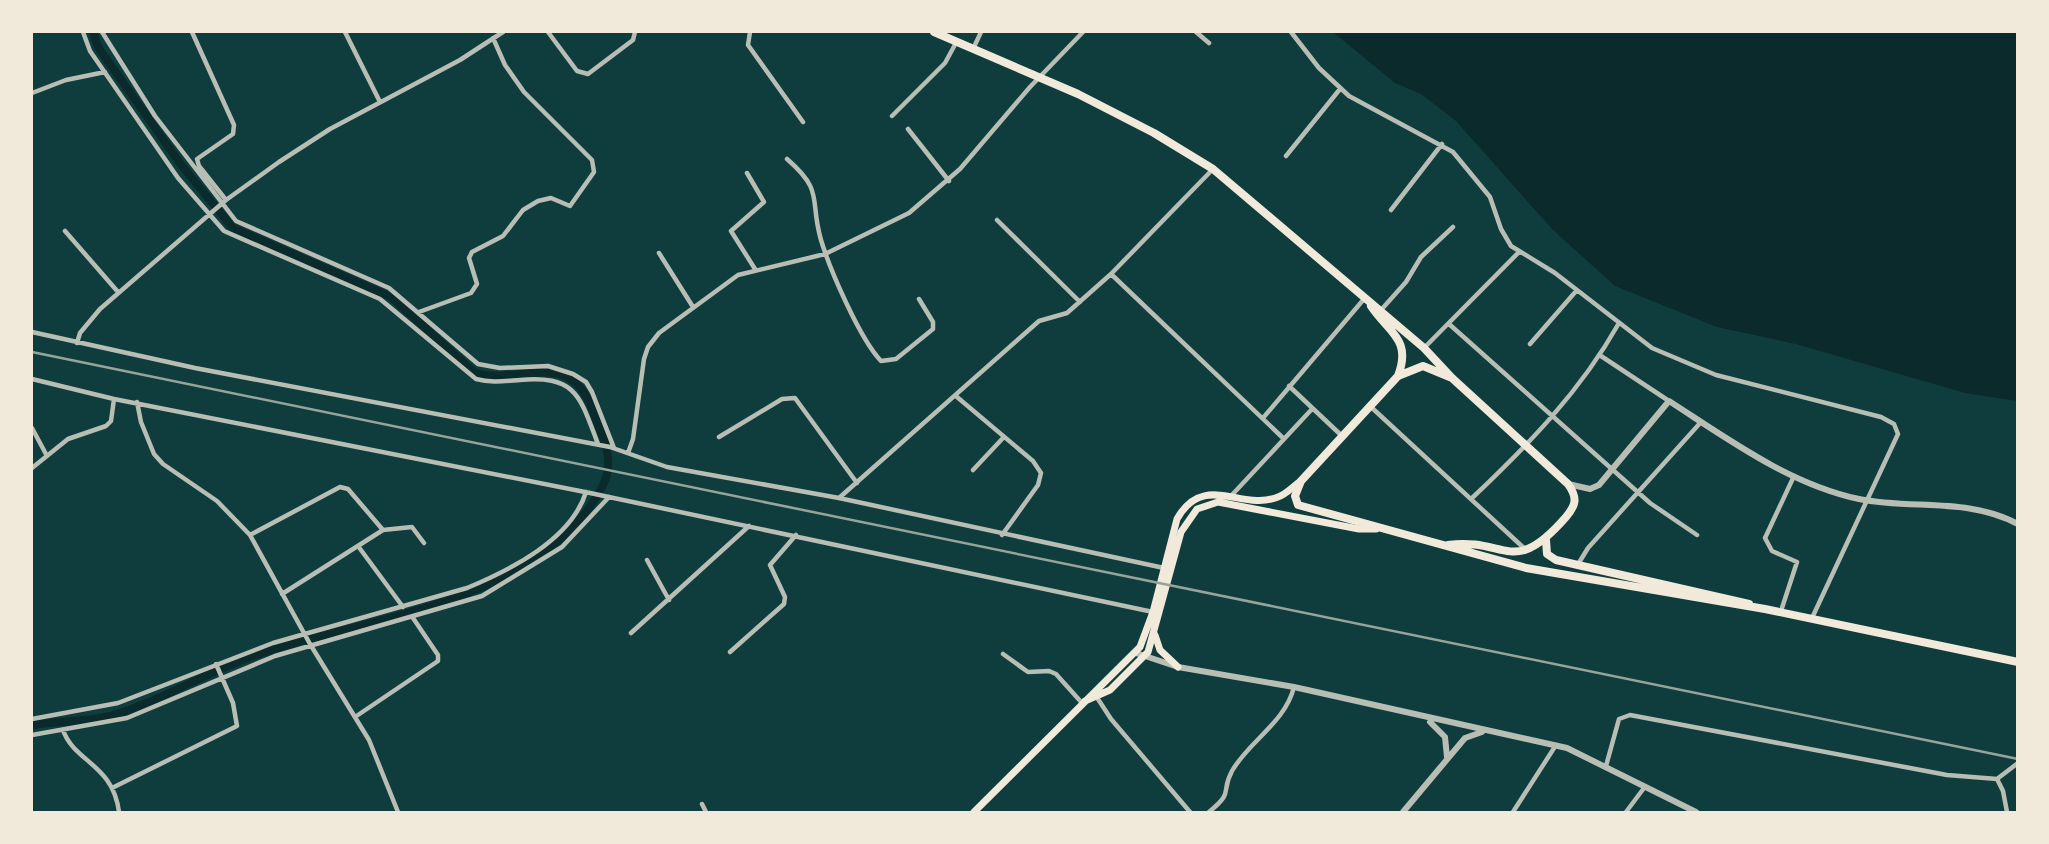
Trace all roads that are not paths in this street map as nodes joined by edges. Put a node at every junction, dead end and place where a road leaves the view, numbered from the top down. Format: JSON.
{"nodes":[{"id":1,"x":83,"y":32,"type":"edge"},
{"id":2,"x":102,"y":32,"type":"edge"},
{"id":3,"x":192,"y":32,"type":"edge"},
{"id":4,"x":345,"y":32,"type":"edge"},
{"id":5,"x":503,"y":32,"type":"edge"},
{"id":6,"x":548,"y":32,"type":"edge"},
{"id":7,"x":635,"y":32,"type":"edge"},
{"id":8,"x":750,"y":32,"type":"edge"},
{"id":9,"x":934,"y":32,"type":"edge"},
{"id":10,"x":981,"y":32,"type":"edge"},
{"id":11,"x":1083,"y":32,"type":"edge"},
{"id":12,"x":1196,"y":32,"type":"edge"},
{"id":13,"x":1291,"y":32,"type":"edge"},
{"id":14,"x":492,"y":38,"type":"junction"},
{"id":15,"x":958,"y":40,"type":"junction"},
{"id":16,"x":1209,"y":43,"type":"dead end"},
{"id":17,"x":974,"y":47,"type":"junction"},
{"id":18,"x":105,"y":72,"type":"junction"},
{"id":19,"x":1041,"y":78,"type":"junction"},
{"id":20,"x":1340,"y":89,"type":"junction"},
{"id":21,"x":32,"y":93,"type":"edge"},
{"id":22,"x":380,"y":102,"type":"junction"},
{"id":23,"x":892,"y":116,"type":"dead end"},
{"id":24,"x":803,"y":122,"type":"dead end"},
{"id":25,"x":908,"y":129,"type":"dead end"},
{"id":26,"x":1442,"y":144,"type":"junction"},
{"id":27,"x":1286,"y":156,"type":"dead end"},
{"id":28,"x":787,"y":159,"type":"dead end"},
{"id":29,"x":1213,"y":169,"type":"junction"},
{"id":30,"x":747,"y":173,"type":"dead end"},
{"id":31,"x":949,"y":181,"type":"junction"},
{"id":32,"x":222,"y":204,"type":"junction"},
{"id":33,"x":1391,"y":209,"type":"dead end"},
{"id":34,"x":210,"y":214,"type":"junction"},
{"id":35,"x":998,"y":220,"type":"dead end"},
{"id":36,"x":1453,"y":227,"type":"dead end"},
{"id":37,"x":65,"y":230,"type":"dead end"},
{"id":38,"x":1519,"y":252,"type":"junction"},
{"id":39,"x":659,"y":253,"type":"dead end"},
{"id":40,"x":825,"y":254,"type":"junction"},
{"id":41,"x":755,"y":270,"type":"junction"},
{"id":42,"x":1111,"y":274,"type":"junction"},
{"id":43,"x":1577,"y":290,"type":"junction"},
{"id":44,"x":118,"y":292,"type":"junction"},
{"id":45,"x":919,"y":299,"type":"dead end"},
{"id":46,"x":1366,"y":301,"type":"junction"},
{"id":47,"x":1080,"y":302,"type":"junction"},
{"id":48,"x":693,"y":307,"type":"junction"},
{"id":49,"x":1381,"y":310,"type":"junction"},
{"id":50,"x":419,"y":312,"type":"junction"},
{"id":51,"x":1619,"y":323,"type":"junction"},
{"id":52,"x":1449,"y":324,"type":"junction"},
{"id":53,"x":32,"y":332,"type":"edge"},
{"id":54,"x":77,"y":343,"type":"junction"},
{"id":55,"x":1531,"y":344,"type":"dead end"},
{"id":56,"x":1424,"y":348,"type":"junction"},
{"id":57,"x":1601,"y":356,"type":"junction"},
{"id":58,"x":1398,"y":376,"type":"junction"},
{"id":59,"x":1452,"y":378,"type":"junction"},
{"id":60,"x":32,"y":379,"type":"edge"},
{"id":61,"x":1289,"y":386,"type":"junction"},
{"id":62,"x":957,"y":397,"type":"junction"},
{"id":63,"x":114,"y":399,"type":"junction"},
{"id":64,"x":136,"y":401,"type":"junction"},
{"id":65,"x":1669,"y":401,"type":"junction"},
{"id":66,"x":1371,"y":407,"type":"junction"},
{"id":67,"x":1312,"y":409,"type":"junction"},
{"id":68,"x":1553,"y":417,"type":"junction"},
{"id":69,"x":1263,"y":418,"type":"junction"},
{"id":70,"x":1702,"y":422,"type":"junction"},
{"id":71,"x":32,"y":428,"type":"edge"},
{"id":72,"x":1342,"y":436,"type":"junction"},
{"id":73,"x":719,"y":437,"type":"dead end"},
{"id":74,"x":1003,"y":438,"type":"junction"},
{"id":75,"x":1283,"y":438,"type":"junction"},
{"id":76,"x":599,"y":445,"type":"junction"},
{"id":77,"x":1526,"y":446,"type":"junction"},
{"id":78,"x":612,"y":448,"type":"junction"},
{"id":79,"x":628,"y":453,"type":"junction"},
{"id":80,"x":47,"y":456,"type":"junction"},
{"id":81,"x":32,"y":468,"type":"edge"},
{"id":82,"x":973,"y":470,"type":"dead end"},
{"id":83,"x":1613,"y":470,"type":"junction"},
{"id":84,"x":1794,"y":476,"type":"junction"},
{"id":85,"x":1301,"y":481,"type":"junction"},
{"id":86,"x":857,"y":482,"type":"junction"},
{"id":87,"x":1568,"y":484,"type":"junction"},
{"id":88,"x":588,"y":492,"type":"junction"},
{"id":89,"x":1640,"y":494,"type":"junction"},
{"id":90,"x":606,"y":496,"type":"junction"},
{"id":91,"x":1231,"y":496,"type":"junction"},
{"id":92,"x":839,"y":498,"type":"junction"},
{"id":93,"x":1471,"y":499,"type":"junction"},
{"id":94,"x":1869,"y":500,"type":"junction"},
{"id":95,"x":1184,"y":507,"type":"junction"},
{"id":96,"x":1301,"y":507,"type":"junction"},
{"id":97,"x":1192,"y":513,"type":"junction"},
{"id":98,"x":1308,"y":519,"type":"junction"},
{"id":99,"x":2018,"y":524,"type":"edge"},
{"id":100,"x":749,"y":526,"type":"junction"},
{"id":101,"x":1381,"y":529,"type":"junction"},
{"id":102,"x":383,"y":530,"type":"junction"},
{"id":103,"x":250,"y":535,"type":"junction"},
{"id":104,"x":1002,"y":535,"type":"junction"},
{"id":105,"x":1697,"y":535,"type":"dead end"},
{"id":106,"x":796,"y":536,"type":"junction"},
{"id":107,"x":1546,"y":540,"type":"junction"},
{"id":108,"x":424,"y":543,"type":"dead end"},
{"id":109,"x":358,"y":545,"type":"junction"},
{"id":110,"x":1448,"y":545,"type":"junction"},
{"id":111,"x":1526,"y":550,"type":"junction"},
{"id":112,"x":647,"y":560,"type":"dead end"},
{"id":113,"x":1577,"y":566,"type":"junction"},
{"id":114,"x":1165,"y":573,"type":"junction"},
{"id":115,"x":282,"y":594,"type":"junction"},
{"id":116,"x":1162,"y":594,"type":"junction"},
{"id":117,"x":1714,"y":598,"type":"junction"},
{"id":118,"x":669,"y":600,"type":"junction"},
{"id":119,"x":403,"y":607,"type":"junction"},
{"id":120,"x":1153,"y":612,"type":"junction"},
{"id":121,"x":1780,"y":612,"type":"junction"},
{"id":122,"x":413,"y":618,"type":"junction"},
{"id":123,"x":1811,"y":619,"type":"junction"},
{"id":124,"x":631,"y":633,"type":"dead end"},
{"id":125,"x":1155,"y":634,"type":"junction"},
{"id":126,"x":305,"y":635,"type":"junction"},
{"id":127,"x":311,"y":645,"type":"junction"},
{"id":128,"x":730,"y":652,"type":"dead end"},
{"id":129,"x":1136,"y":653,"type":"junction"},
{"id":130,"x":1003,"y":654,"type":"dead end"},
{"id":131,"x":1144,"y":658,"type":"junction"},
{"id":132,"x":2018,"y":662,"type":"edge"},
{"id":133,"x":216,"y":665,"type":"junction"},
{"id":134,"x":1178,"y":667,"type":"junction"},
{"id":135,"x":222,"y":677,"type":"junction"},
{"id":136,"x":1294,"y":687,"type":"junction"},
{"id":137,"x":1096,"y":695,"type":"junction"},
{"id":138,"x":1083,"y":702,"type":"junction"},
{"id":139,"x":355,"y":717,"type":"junction"},
{"id":140,"x":32,"y":719,"type":"edge"},
{"id":141,"x":1425,"y":719,"type":"junction"},
{"id":142,"x":63,"y":730,"type":"junction"},
{"id":143,"x":1488,"y":731,"type":"junction"},
{"id":144,"x":32,"y":735,"type":"edge"},
{"id":145,"x":1556,"y":745,"type":"junction"},
{"id":146,"x":1447,"y":757,"type":"junction"},
{"id":147,"x":2018,"y":763,"type":"edge"},
{"id":148,"x":1606,"y":766,"type":"junction"},
{"id":149,"x":1997,"y":779,"type":"junction"},
{"id":150,"x":112,"y":788,"type":"junction"},
{"id":151,"x":1644,"y":788,"type":"junction"},
{"id":152,"x":702,"y":804,"type":"dead end"},
{"id":153,"x":119,"y":813,"type":"edge"},
{"id":154,"x":398,"y":813,"type":"edge"},
{"id":155,"x":706,"y":813,"type":"edge"},
{"id":156,"x":974,"y":813,"type":"edge"},
{"id":157,"x":1190,"y":813,"type":"edge"},
{"id":158,"x":1209,"y":813,"type":"edge"},
{"id":159,"x":1403,"y":813,"type":"edge"},
{"id":160,"x":1513,"y":813,"type":"edge"},
{"id":161,"x":1626,"y":813,"type":"edge"},
{"id":162,"x":1696,"y":813,"type":"edge"},
{"id":163,"x":2007,"y":813,"type":"edge"}],
"edges":[{"from":1,"to":18,"type":"street"},
{"from":2,"to":32,"type":"street"},
{"from":3,"to":32,"type":"street"},
{"from":4,"to":22,"type":"street"},
{"from":5,"to":14,"type":"street"},
{"from":6,"to":7,"type":"street"},
{"from":8,"to":24,"type":"street"},
{"from":9,"to":15,"type":"highway"},
{"from":10,"to":17,"type":"street"},
{"from":11,"to":19,"type":"street"},
{"from":12,"to":16,"type":"street"},
{"from":13,"to":20,"type":"street"},
{"from":14,"to":22,"type":"street"},
{"from":14,"to":50,"type":"street"},
{"from":15,"to":17,"type":"highway"},
{"from":15,"to":23,"type":"street"},
{"from":17,"to":19,"type":"highway"},
{"from":18,"to":21,"type":"street"},
{"from":18,"to":34,"type":"street"},
{"from":19,"to":29,"type":"highway"},
{"from":19,"to":31,"type":"street"},
{"from":20,"to":26,"type":"street"},
{"from":20,"to":27,"type":"street"},
{"from":22,"to":32,"type":"street"},
{"from":25,"to":31,"type":"street"},
{"from":26,"to":33,"type":"street"},
{"from":26,"to":38,"type":"street"},
{"from":28,"to":40,"type":"street"},
{"from":29,"to":42,"type":"street"},
{"from":29,"to":46,"type":"highway"},
{"from":30,"to":41,"type":"street"},
{"from":31,"to":40,"type":"street"},
{"from":32,"to":34,"type":"street"},
{"from":32,"to":50,"type":"street"},
{"from":34,"to":44,"type":"street"},
{"from":34,"to":76,"type":"street"},
{"from":35,"to":47,"type":"street"},
{"from":36,"to":49,"type":"street"},
{"from":37,"to":44,"type":"street"},
{"from":38,"to":43,"type":"street"},
{"from":38,"to":52,"type":"street"},
{"from":39,"to":48,"type":"street"},
{"from":40,"to":41,"type":"street"},
{"from":40,"to":45,"type":"street"},
{"from":41,"to":48,"type":"street"},
{"from":42,"to":47,"type":"street"},
{"from":42,"to":69,"type":"street"},
{"from":43,"to":51,"type":"street"},
{"from":43,"to":55,"type":"street"},
{"from":44,"to":54,"type":"street"},
{"from":46,"to":49,"type":"highway"},
{"from":46,"to":58,"type":"highway"},
{"from":46,"to":61,"type":"street"},
{"from":47,"to":62,"type":"street"},
{"from":48,"to":79,"type":"street"},
{"from":49,"to":56,"type":"highway"},
{"from":50,"to":78,"type":"street"},
{"from":51,"to":57,"type":"street"},
{"from":51,"to":94,"type":"street"},
{"from":52,"to":56,"type":"street"},
{"from":52,"to":68,"type":"street"},
{"from":53,"to":54,"type":"street"},
{"from":54,"to":76,"type":"street"},
{"from":56,"to":59,"type":"highway"},
{"from":57,"to":65,"type":"street"},
{"from":57,"to":68,"type":"street"},
{"from":58,"to":59,"type":"highway"},
{"from":58,"to":66,"type":"highway"},
{"from":59,"to":77,"type":"highway"},
{"from":60,"to":63,"type":"street"},
{"from":61,"to":67,"type":"street"},
{"from":61,"to":69,"type":"street"},
{"from":62,"to":74,"type":"street"},
{"from":62,"to":86,"type":"street"},
{"from":63,"to":64,"type":"street"},
{"from":63,"to":80,"type":"street"},
{"from":64,"to":88,"type":"street"},
{"from":64,"to":103,"type":"street"},
{"from":65,"to":70,"type":"street"},
{"from":65,"to":83,"type":"street"},
{"from":66,"to":72,"type":"highway"},
{"from":66,"to":93,"type":"street"},
{"from":67,"to":72,"type":"street"},
{"from":67,"to":75,"type":"street"},
{"from":68,"to":77,"type":"street"},
{"from":68,"to":83,"type":"street"},
{"from":69,"to":75,"type":"street"},
{"from":70,"to":84,"type":"street"},
{"from":70,"to":89,"type":"street"},
{"from":71,"to":80,"type":"street"},
{"from":72,"to":85,"type":"highway"},
{"from":73,"to":86,"type":"street"},
{"from":74,"to":82,"type":"street"},
{"from":74,"to":104,"type":"street"},
{"from":75,"to":91,"type":"street"},
{"from":76,"to":78,"type":"street"},
{"from":77,"to":87,"type":"highway"},
{"from":77,"to":93,"type":"street"},
{"from":78,"to":79,"type":"street"},
{"from":79,"to":92,"type":"street"},
{"from":80,"to":81,"type":"street"},
{"from":83,"to":87,"type":"street"},
{"from":83,"to":89,"type":"street"},
{"from":84,"to":94,"type":"street"},
{"from":84,"to":121,"type":"street"},
{"from":85,"to":91,"type":"main road"},
{"from":85,"to":96,"type":"highway"},
{"from":86,"to":92,"type":"street"},
{"from":87,"to":107,"type":"highway"},
{"from":88,"to":90,"type":"street"},
{"from":88,"to":119,"type":"street"},
{"from":89,"to":105,"type":"street"},
{"from":89,"to":113,"type":"street"},
{"from":90,"to":100,"type":"street"},
{"from":90,"to":122,"type":"street"},
{"from":91,"to":95,"type":"main road"},
{"from":92,"to":104,"type":"street"},
{"from":93,"to":111,"type":"street"},
{"from":94,"to":99,"type":"street"},
{"from":94,"to":123,"type":"street"},
{"from":95,"to":97,"type":"main road"},
{"from":95,"to":114,"type":"main road"},
{"from":96,"to":98,"type":"highway"},
{"from":96,"to":101,"type":"highway"},
{"from":97,"to":98,"type":"main road"},
{"from":97,"to":114,"type":"main road"},
{"from":98,"to":101,"type":"main road"},
{"from":100,"to":106,"type":"street"},
{"from":100,"to":118,"type":"street"},
{"from":101,"to":110,"type":"highway"},
{"from":102,"to":103,"type":"street"},
{"from":102,"to":108,"type":"street"},
{"from":102,"to":109,"type":"street"},
{"from":103,"to":115,"type":"street"},
{"from":104,"to":114,"type":"street"},
{"from":106,"to":120,"type":"street"},
{"from":106,"to":128,"type":"street"},
{"from":107,"to":111,"type":"highway"},
{"from":107,"to":113,"type":"highway"},
{"from":109,"to":115,"type":"street"},
{"from":109,"to":119,"type":"street"},
{"from":110,"to":111,"type":"highway"},
{"from":110,"to":117,"type":"highway"},
{"from":112,"to":118,"type":"street"},
{"from":113,"to":117,"type":"highway"},
{"from":114,"to":116,"type":"main road"},
{"from":115,"to":126,"type":"street"},
{"from":116,"to":120,"type":"main road"},
{"from":116,"to":125,"type":"main road"},
{"from":117,"to":121,"type":"highway"},
{"from":118,"to":124,"type":"street"},
{"from":119,"to":126,"type":"street"},
{"from":120,"to":129,"type":"main road"},
{"from":121,"to":123,"type":"highway"},
{"from":122,"to":127,"type":"street"},
{"from":122,"to":139,"type":"street"},
{"from":123,"to":132,"type":"highway"},
{"from":125,"to":131,"type":"main road"},
{"from":125,"to":134,"type":"main road"},
{"from":126,"to":127,"type":"street"},
{"from":126,"to":133,"type":"street"},
{"from":127,"to":135,"type":"street"},
{"from":127,"to":139,"type":"street"},
{"from":129,"to":131,"type":"street"},
{"from":129,"to":137,"type":"main road"},
{"from":130,"to":138,"type":"street"},
{"from":131,"to":134,"type":"street"},
{"from":131,"to":137,"type":"main road"},
{"from":133,"to":135,"type":"street"},
{"from":133,"to":140,"type":"street"},
{"from":134,"to":136,"type":"street"},
{"from":135,"to":142,"type":"street"},
{"from":135,"to":150,"type":"street"},
{"from":136,"to":141,"type":"street"},
{"from":136,"to":158,"type":"street"},
{"from":137,"to":138,"type":"main road"},
{"from":137,"to":157,"type":"street"},
{"from":138,"to":156,"type":"main road"},
{"from":139,"to":154,"type":"street"},
{"from":141,"to":143,"type":"street"},
{"from":141,"to":146,"type":"street"},
{"from":142,"to":144,"type":"street"},
{"from":142,"to":150,"type":"street"},
{"from":143,"to":145,"type":"street"},
{"from":143,"to":146,"type":"street"},
{"from":145,"to":148,"type":"street"},
{"from":145,"to":160,"type":"street"},
{"from":146,"to":159,"type":"street"},
{"from":147,"to":149,"type":"street"},
{"from":148,"to":149,"type":"street"},
{"from":148,"to":151,"type":"street"},
{"from":149,"to":163,"type":"street"},
{"from":150,"to":153,"type":"street"},
{"from":151,"to":161,"type":"street"},
{"from":151,"to":162,"type":"street"},
{"from":152,"to":155,"type":"street"}]}
